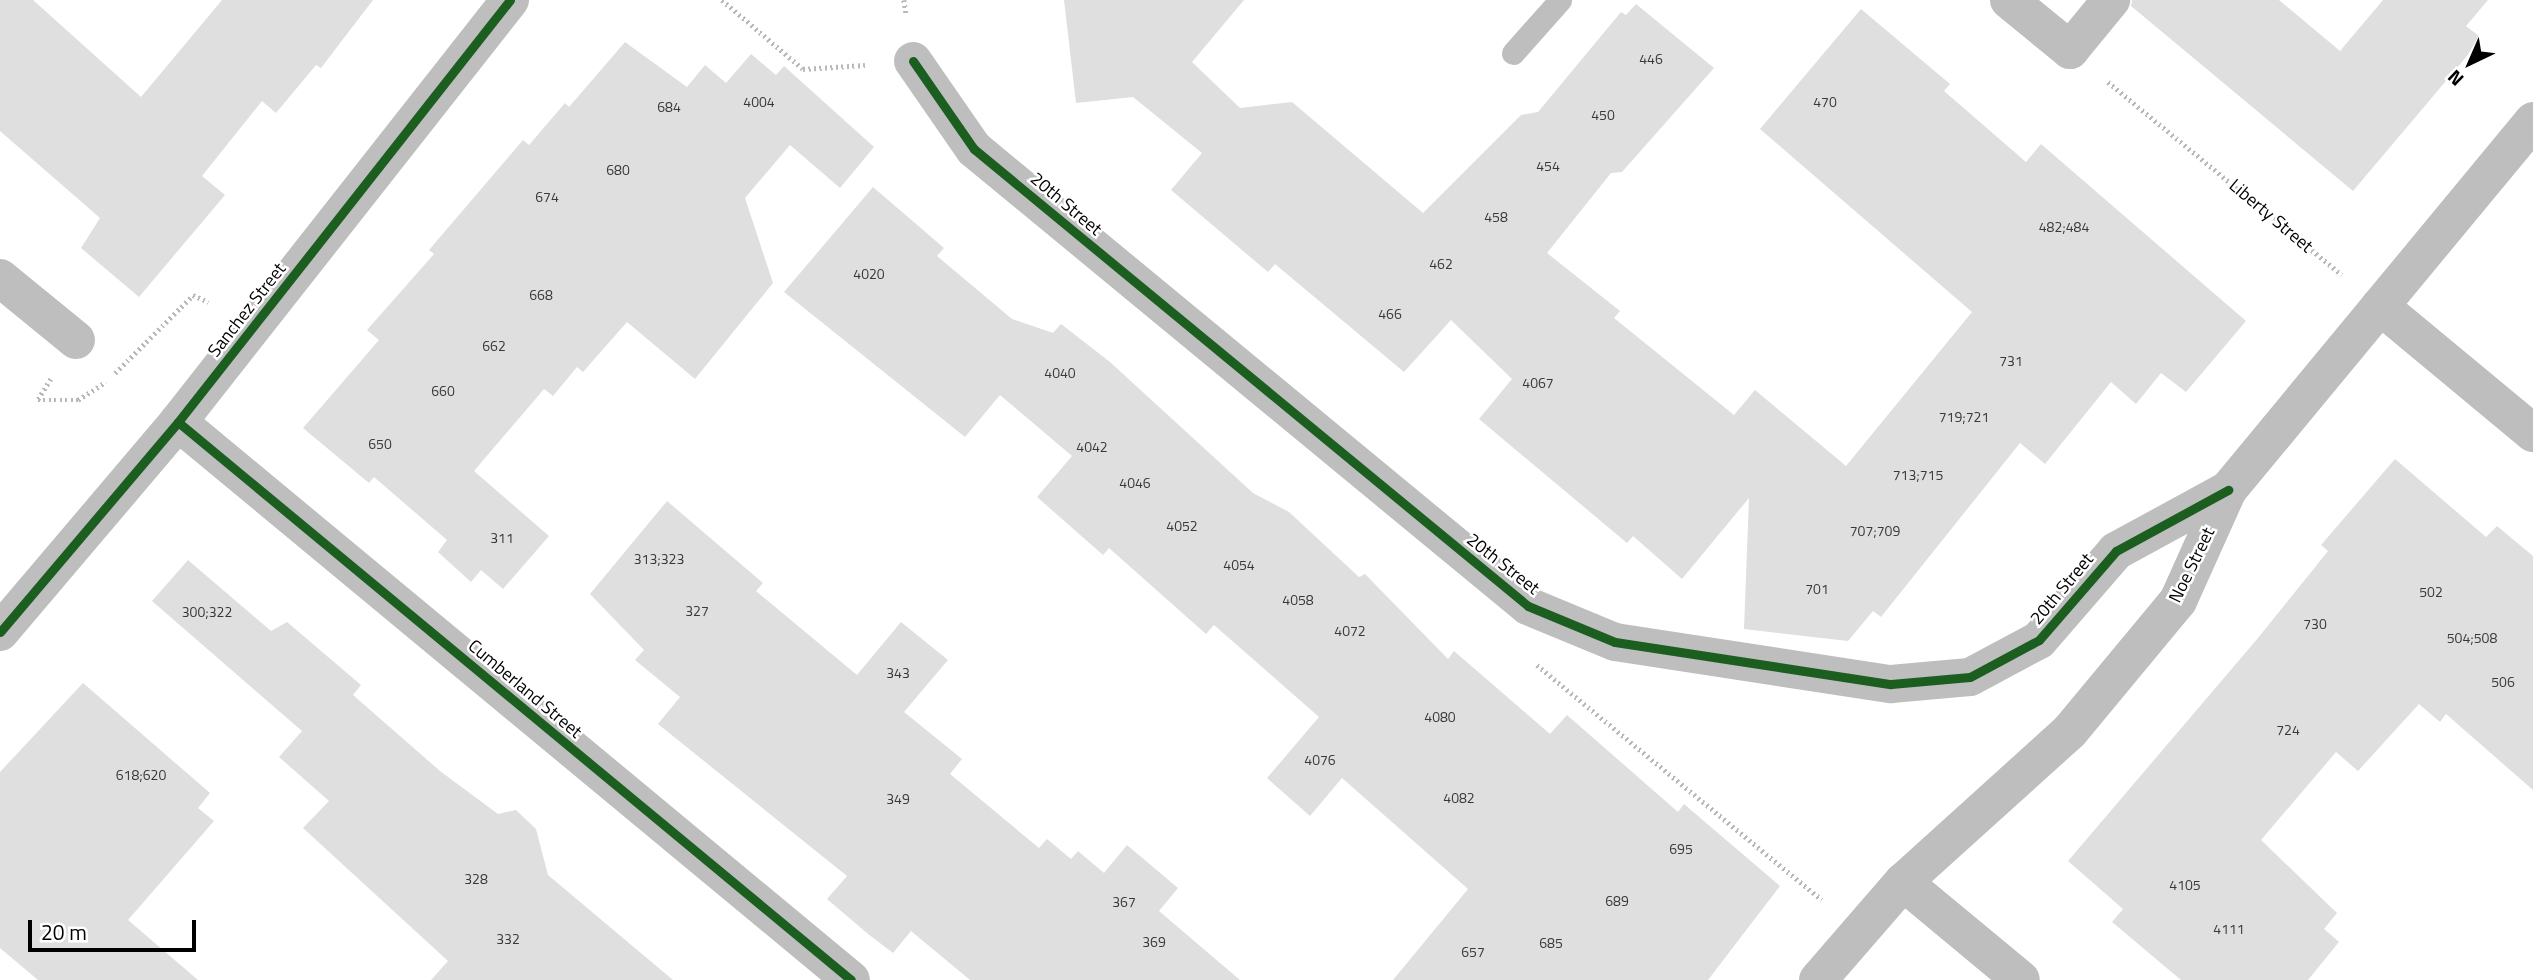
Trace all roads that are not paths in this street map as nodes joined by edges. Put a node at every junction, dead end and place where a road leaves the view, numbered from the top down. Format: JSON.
{"nodes":[{"id":1,"x":510,"y":0,"type":"edge"},
{"id":2,"x":1560,"y":0,"type":"edge"},
{"id":3,"x":2009,"y":0,"type":"edge"},
{"id":4,"x":2111,"y":0,"type":"edge"},
{"id":5,"x":1513,"y":53,"type":"dead end"},
{"id":6,"x":913,"y":61,"type":"road end"},
{"id":7,"x":2533,"y":121,"type":"edge"},
{"id":8,"x":0,"y":278,"type":"edge"},
{"id":9,"x":2380,"y":306,"type":"junction"},
{"id":10,"x":76,"y":340,"type":"road end"},
{"id":11,"x":178,"y":422,"type":"junction"},
{"id":12,"x":2533,"y":433,"type":"edge"},
{"id":13,"x":2228,"y":491,"type":"junction"},
{"id":14,"x":0,"y":632,"type":"edge"},
{"id":15,"x":1903,"y":882,"type":"junction"},
{"id":16,"x":851,"y":980,"type":"edge"},
{"id":17,"x":1818,"y":980,"type":"edge"},
{"id":18,"x":2021,"y":980,"type":"edge"}],
"edges":[{"from":1,"to":11,"type":"street","name":"Sanchez Street"},
{"from":2,"to":5,"type":"lane"},
{"from":3,"to":4,"type":"street"},
{"from":6,"to":13,"type":"street","name":"20th Street"},
{"from":7,"to":9,"type":"street","name":"Noe Street"},
{"from":8,"to":10,"type":"street"},
{"from":9,"to":12,"type":"street"},
{"from":9,"to":13,"type":"street","name":"Noe Street"},
{"from":11,"to":14,"type":"street","name":"Sanchez Street"},
{"from":11,"to":16,"type":"street","name":"Cumberland Street"},
{"from":13,"to":15,"type":"street","name":"Noe Street"},
{"from":15,"to":17,"type":"street","name":"Noe Street"},
{"from":15,"to":18,"type":"street"}]}
